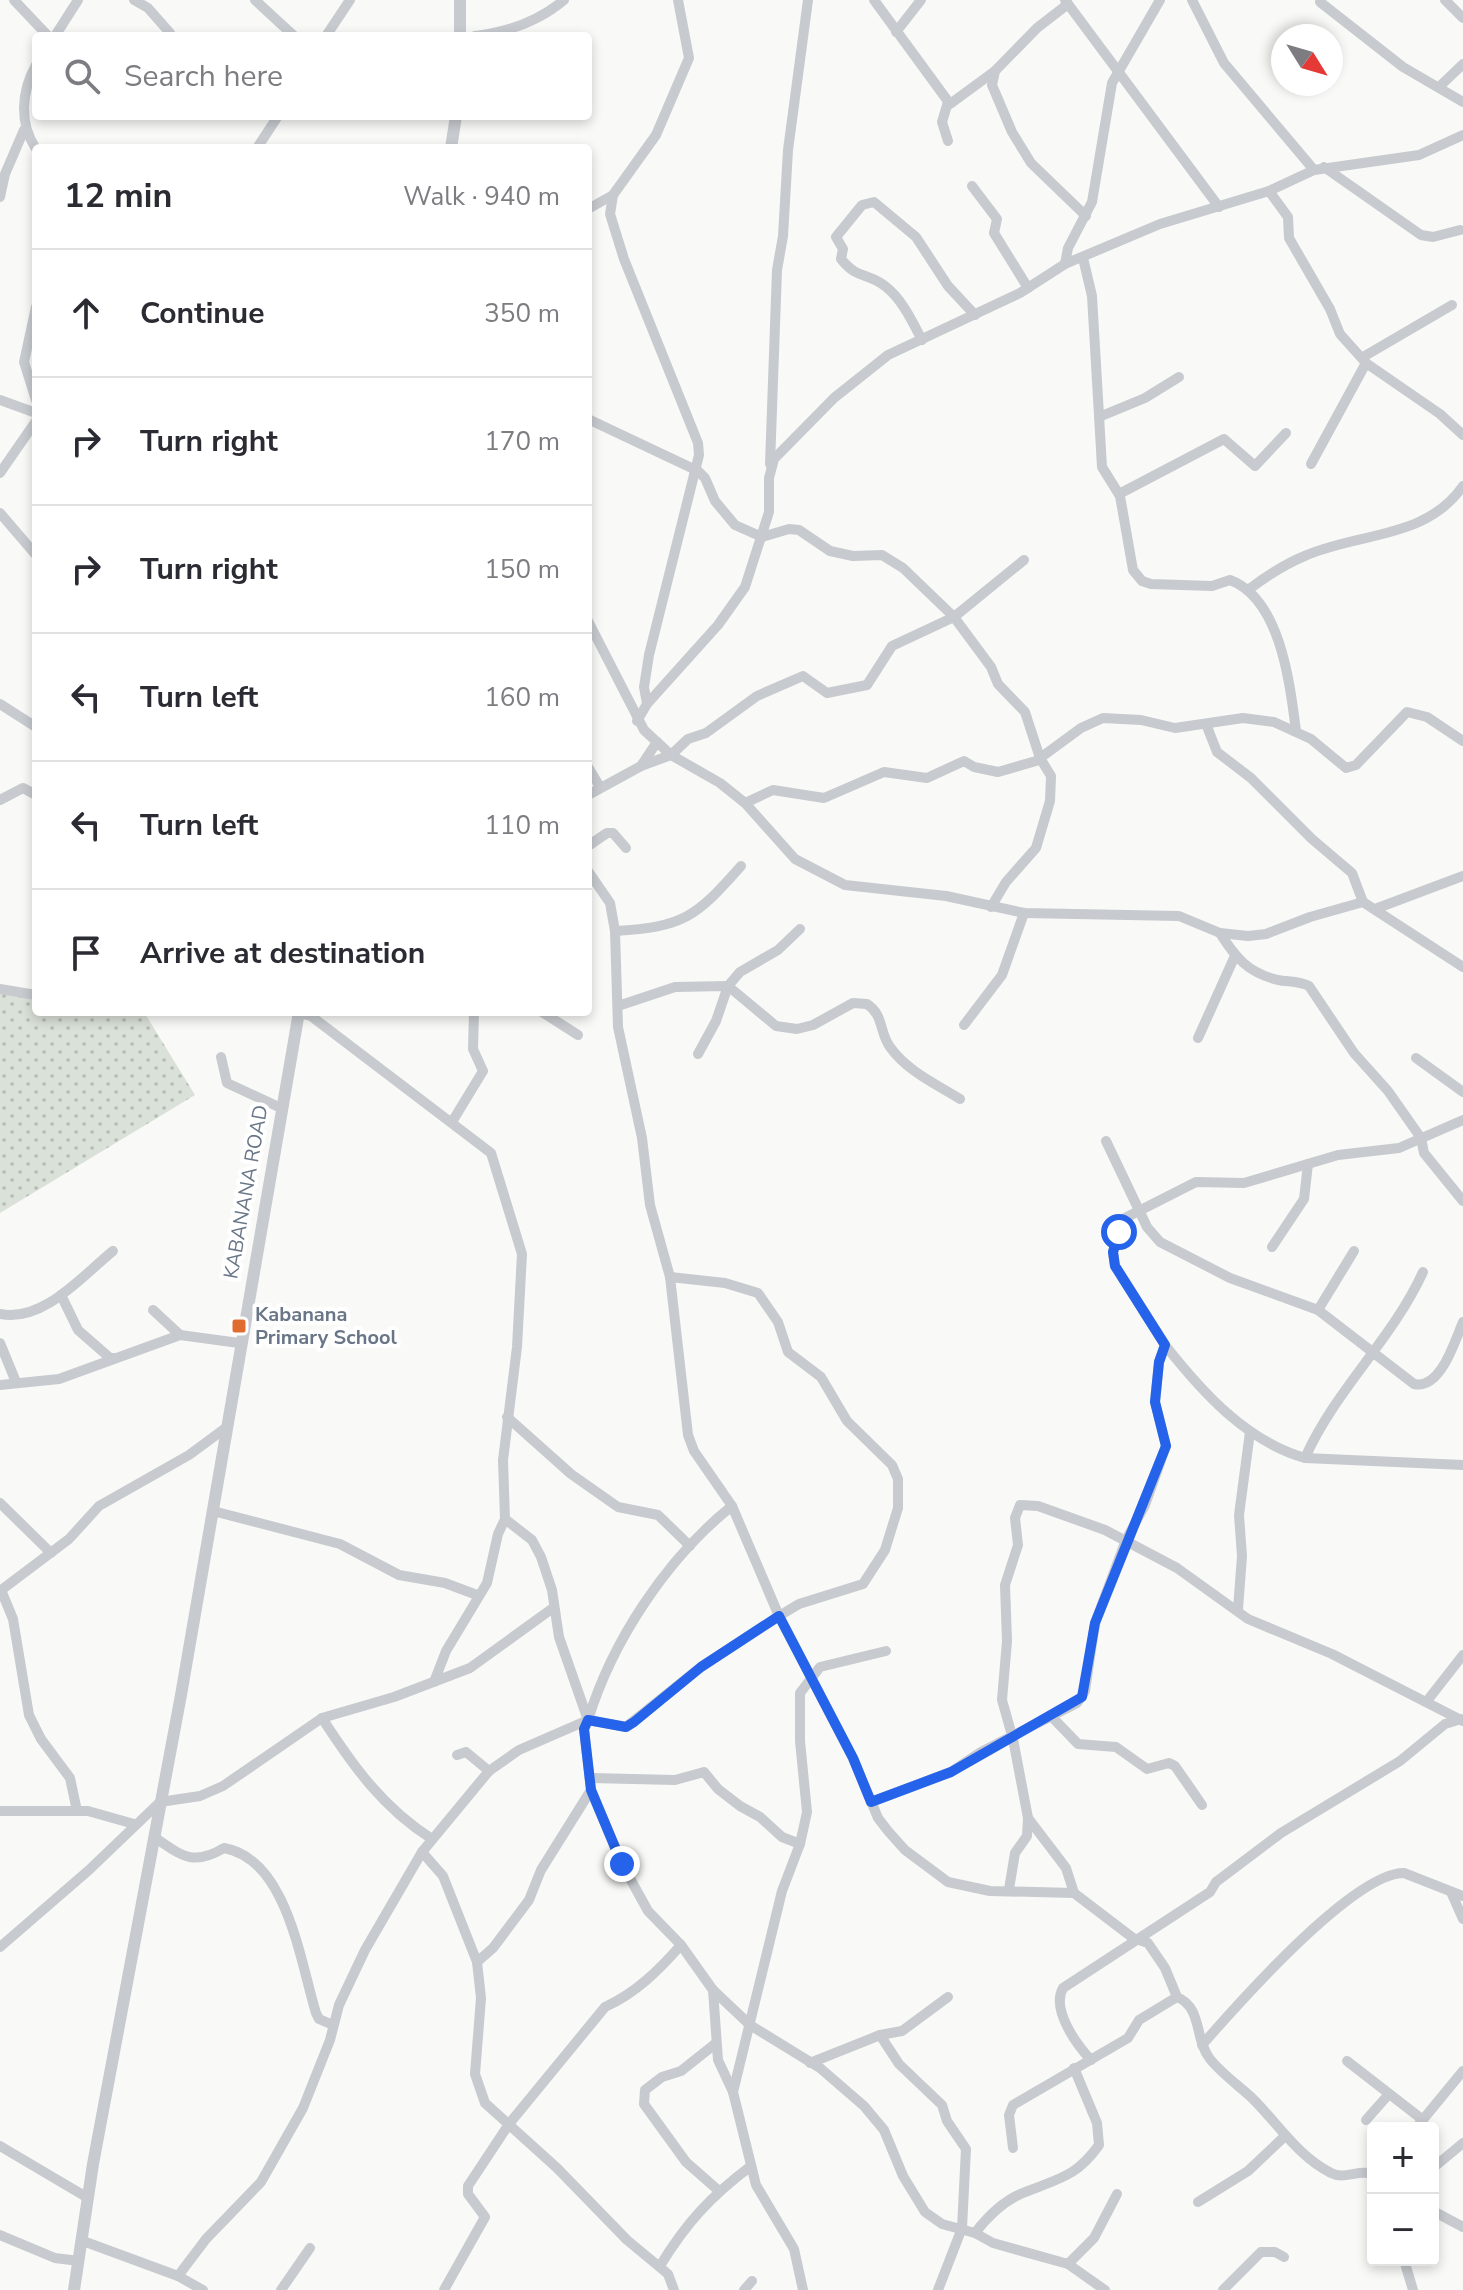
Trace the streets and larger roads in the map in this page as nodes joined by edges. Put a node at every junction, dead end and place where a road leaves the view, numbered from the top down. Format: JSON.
{"nodes":[{"id":1,"x":14,"y":0,"type":"edge"},
{"id":2,"x":78,"y":0,"type":"edge"},
{"id":3,"x":134,"y":0,"type":"edge"},
{"id":4,"x":255,"y":0,"type":"edge"},
{"id":5,"x":350,"y":0,"type":"edge"},
{"id":6,"x":460,"y":0,"type":"edge"},
{"id":7,"x":564,"y":0,"type":"edge"},
{"id":8,"x":678,"y":0,"type":"edge"},
{"id":9,"x":808,"y":0,"type":"edge"},
{"id":10,"x":874,"y":0,"type":"edge"},
{"id":11,"x":921,"y":0,"type":"edge"},
{"id":12,"x":1160,"y":0,"type":"edge"},
{"id":13,"x":1192,"y":0,"type":"edge"},
{"id":14,"x":1445,"y":0,"type":"edge"},
{"id":15,"x":1066,"y":2,"type":"edge"},
{"id":16,"x":1320,"y":2,"type":"edge"},
{"id":17,"x":1463,"y":18,"type":"edge"},
{"id":18,"x":44,"y":32,"type":"edge"},
{"id":19,"x":58,"y":32,"type":"edge"},
{"id":20,"x":169,"y":32,"type":"edge"},
{"id":21,"x":290,"y":32,"type":"edge"},
{"id":22,"x":329,"y":32,"type":"edge"},
{"id":23,"x":460,"y":32,"type":"edge"},
{"id":24,"x":502,"y":32,"type":"edge"},
{"id":25,"x":896,"y":32,"type":"junction"},
{"id":26,"x":1463,"y":64,"type":"edge"},
{"id":27,"x":995,"y":71,"type":"junction"},
{"id":28,"x":1119,"y":73,"type":"junction"},
{"id":29,"x":32,"y":74,"type":"edge"},
{"id":30,"x":1439,"y":87,"type":"junction"},
{"id":31,"x":948,"y":102,"type":"junction"},
{"id":32,"x":1463,"y":102,"type":"edge"},
{"id":33,"x":275,"y":120,"type":"edge"},
{"id":34,"x":455,"y":120,"type":"edge"},
{"id":35,"x":24,"y":130,"type":"junction"},
{"id":36,"x":1463,"y":135,"type":"edge"},
{"id":37,"x":948,"y":141,"type":"dead end"},
{"id":38,"x":33,"y":144,"type":"edge"},
{"id":39,"x":260,"y":144,"type":"edge"},
{"id":40,"x":452,"y":144,"type":"edge"},
{"id":41,"x":1319,"y":168,"type":"junction"},
{"id":42,"x":972,"y":186,"type":"dead end"},
{"id":43,"x":0,"y":188,"type":"edge"},
{"id":44,"x":1269,"y":191,"type":"junction"},
{"id":45,"x":613,"y":195,"type":"junction"},
{"id":46,"x":0,"y":197,"type":"edge"},
{"id":47,"x":592,"y":207,"type":"edge"},
{"id":48,"x":1219,"y":207,"type":"junction"},
{"id":49,"x":1086,"y":216,"type":"junction"},
{"id":50,"x":1460,"y":230,"type":"dead end"},
{"id":51,"x":1083,"y":258,"type":"junction"},
{"id":52,"x":1065,"y":264,"type":"junction"},
{"id":53,"x":1028,"y":288,"type":"junction"},
{"id":54,"x":1452,"y":305,"type":"dead end"},
{"id":55,"x":975,"y":315,"type":"junction"},
{"id":56,"x":32,"y":325,"type":"edge"},
{"id":57,"x":922,"y":340,"type":"junction"},
{"id":58,"x":1364,"y":360,"type":"junction"},
{"id":59,"x":1179,"y":377,"type":"dead end"},
{"id":60,"x":32,"y":394,"type":"edge"},
{"id":61,"x":0,"y":400,"type":"edge"},
{"id":62,"x":32,"y":412,"type":"edge"},
{"id":63,"x":1099,"y":417,"type":"junction"},
{"id":64,"x":592,"y":421,"type":"edge"},
{"id":65,"x":32,"y":427,"type":"edge"},
{"id":66,"x":1286,"y":433,"type":"dead end"},
{"id":67,"x":1463,"y":435,"type":"edge"},
{"id":68,"x":1311,"y":464,"type":"dead end"},
{"id":69,"x":698,"y":471,"type":"junction"},
{"id":70,"x":0,"y":473,"type":"edge"},
{"id":71,"x":769,"y":478,"type":"junction"},
{"id":72,"x":1463,"y":486,"type":"edge"},
{"id":73,"x":1119,"y":494,"type":"junction"},
{"id":74,"x":0,"y":513,"type":"edge"},
{"id":75,"x":762,"y":537,"type":"junction"},
{"id":76,"x":32,"y":550,"type":"edge"},
{"id":77,"x":1024,"y":560,"type":"dead end"},
{"id":78,"x":1248,"y":590,"type":"junction"},
{"id":79,"x":954,"y":617,"type":"junction"},
{"id":80,"x":592,"y":629,"type":"edge"},
{"id":81,"x":0,"y":704,"type":"edge"},
{"id":82,"x":647,"y":704,"type":"junction"},
{"id":83,"x":637,"y":721,"type":"junction"},
{"id":84,"x":32,"y":724,"type":"edge"},
{"id":85,"x":1206,"y":724,"type":"junction"},
{"id":86,"x":1296,"y":731,"type":"junction"},
{"id":87,"x":1463,"y":741,"type":"edge"},
{"id":88,"x":657,"y":742,"type":"junction"},
{"id":89,"x":671,"y":755,"type":"junction"},
{"id":90,"x":1040,"y":758,"type":"junction"},
{"id":91,"x":641,"y":766,"type":"junction"},
{"id":92,"x":592,"y":774,"type":"edge"},
{"id":93,"x":600,"y":787,"type":"junction"},
{"id":94,"x":592,"y":792,"type":"edge"},
{"id":95,"x":32,"y":793,"type":"edge"},
{"id":96,"x":0,"y":800,"type":"edge"},
{"id":97,"x":745,"y":803,"type":"junction"},
{"id":98,"x":592,"y":843,"type":"edge"},
{"id":99,"x":626,"y":848,"type":"dead end"},
{"id":100,"x":741,"y":866,"type":"dead end"},
{"id":101,"x":1463,"y":876,"type":"edge"},
{"id":102,"x":592,"y":877,"type":"edge"},
{"id":103,"x":1363,"y":902,"type":"junction"},
{"id":104,"x":991,"y":907,"type":"junction"},
{"id":105,"x":1375,"y":909,"type":"junction"},
{"id":106,"x":1024,"y":913,"type":"junction"},
{"id":107,"x":800,"y":929,"type":"dead end"},
{"id":108,"x":615,"y":931,"type":"junction"},
{"id":109,"x":1220,"y":933,"type":"junction"},
{"id":110,"x":1234,"y":958,"type":"junction"},
{"id":111,"x":1463,"y":967,"type":"edge"},
{"id":112,"x":728,"y":986,"type":"junction"},
{"id":113,"x":0,"y":989,"type":"edge"},
{"id":114,"x":32,"y":994,"type":"edge"},
{"id":115,"x":618,"y":1006,"type":"junction"},
{"id":116,"x":298,"y":1016,"type":"edge"},
{"id":117,"x":311,"y":1016,"type":"edge"},
{"id":118,"x":474,"y":1016,"type":"edge"},
{"id":119,"x":548,"y":1016,"type":"edge"},
{"id":120,"x":964,"y":1025,"type":"dead end"},
{"id":121,"x":578,"y":1035,"type":"dead end"},
{"id":122,"x":1198,"y":1038,"type":"dead end"},
{"id":123,"x":698,"y":1054,"type":"dead end"},
{"id":124,"x":221,"y":1057,"type":"dead end"},
{"id":125,"x":1416,"y":1058,"type":"dead end"},
{"id":126,"x":1463,"y":1092,"type":"edge"},
{"id":127,"x":960,"y":1099,"type":"dead end"},
{"id":128,"x":281,"y":1108,"type":"junction"},
{"id":129,"x":1463,"y":1120,"type":"edge"},
{"id":130,"x":452,"y":1122,"type":"junction"},
{"id":131,"x":1421,"y":1138,"type":"junction"},
{"id":132,"x":1106,"y":1141,"type":"dead end"},
{"id":133,"x":1308,"y":1164,"type":"junction"},
{"id":134,"x":1463,"y":1201,"type":"edge"},
{"id":135,"x":1138,"y":1209,"type":"junction"},
{"id":136,"x":1272,"y":1247,"type":"dead end"},
{"id":137,"x":113,"y":1251,"type":"dead end"},
{"id":138,"x":1354,"y":1251,"type":"dead end"},
{"id":139,"x":1423,"y":1272,"type":"dead end"},
{"id":140,"x":670,"y":1277,"type":"junction"},
{"id":141,"x":61,"y":1295,"type":"junction"},
{"id":142,"x":153,"y":1310,"type":"dead end"},
{"id":143,"x":1318,"y":1310,"type":"junction"},
{"id":144,"x":0,"y":1314,"type":"edge"},
{"id":145,"x":1463,"y":1322,"type":"edge"},
{"id":146,"x":180,"y":1335,"type":"junction"},
{"id":147,"x":0,"y":1343,"type":"edge"},
{"id":148,"x":239,"y":1343,"type":"junction"},
{"id":149,"x":1165,"y":1345,"type":"junction"},
{"id":150,"x":1375,"y":1353,"type":"junction"},
{"id":151,"x":118,"y":1358,"type":"junction"},
{"id":152,"x":16,"y":1382,"type":"junction"},
{"id":153,"x":0,"y":1385,"type":"edge"},
{"id":154,"x":507,"y":1417,"type":"junction"},
{"id":155,"x":227,"y":1427,"type":"junction"},
{"id":156,"x":1250,"y":1432,"type":"junction"},
{"id":157,"x":1305,"y":1458,"type":"junction"},
{"id":158,"x":1463,"y":1465,"type":"edge"},
{"id":159,"x":0,"y":1503,"type":"edge"},
{"id":160,"x":732,"y":1506,"type":"junction"},
{"id":161,"x":213,"y":1511,"type":"junction"},
{"id":162,"x":505,"y":1519,"type":"junction"},
{"id":163,"x":1126,"y":1540,"type":"junction"},
{"id":164,"x":690,"y":1546,"type":"junction"},
{"id":165,"x":51,"y":1553,"type":"junction"},
{"id":166,"x":0,"y":1591,"type":"edge"},
{"id":167,"x":477,"y":1595,"type":"junction"},
{"id":168,"x":553,"y":1608,"type":"junction"},
{"id":169,"x":1238,"y":1609,"type":"junction"},
{"id":170,"x":779,"y":1616,"type":"junction"},
{"id":171,"x":886,"y":1651,"type":"dead end"},
{"id":172,"x":1463,"y":1655,"type":"edge"},
{"id":173,"x":810,"y":1677,"type":"junction"},
{"id":174,"x":434,"y":1682,"type":"junction"},
{"id":175,"x":1427,"y":1701,"type":"junction"},
{"id":176,"x":1052,"y":1717,"type":"junction"},
{"id":177,"x":322,"y":1718,"type":"junction"},
{"id":178,"x":588,"y":1720,"type":"junction"},
{"id":179,"x":1462,"y":1720,"type":"edge"},
{"id":180,"x":1013,"y":1739,"type":"junction"},
{"id":181,"x":457,"y":1755,"type":"dead end"},
{"id":182,"x":489,"y":1771,"type":"junction"},
{"id":183,"x":591,"y":1778,"type":"junction"},
{"id":184,"x":591,"y":1790,"type":"junction"},
{"id":185,"x":160,"y":1802,"type":"junction"},
{"id":186,"x":871,"y":1802,"type":"junction"},
{"id":187,"x":1202,"y":1805,"type":"dead end"},
{"id":188,"x":0,"y":1811,"type":"edge"},
{"id":189,"x":77,"y":1811,"type":"junction"},
{"id":190,"x":1028,"y":1818,"type":"junction"},
{"id":191,"x":134,"y":1824,"type":"junction"},
{"id":192,"x":154,"y":1837,"type":"junction"},
{"id":193,"x":432,"y":1839,"type":"junction"},
{"id":194,"x":800,"y":1844,"type":"junction"},
{"id":195,"x":422,"y":1852,"type":"junction"},
{"id":196,"x":1009,"y":1889,"type":"junction"},
{"id":197,"x":1451,"y":1892,"type":"junction"},
{"id":198,"x":1074,"y":1893,"type":"junction"},
{"id":199,"x":1463,"y":1896,"type":"edge"},
{"id":200,"x":1463,"y":1919,"type":"edge"},
{"id":201,"x":1133,"y":1938,"type":"junction"},
{"id":202,"x":681,"y":1945,"type":"junction"},
{"id":203,"x":0,"y":1947,"type":"edge"},
{"id":204,"x":477,"y":1962,"type":"junction"},
{"id":205,"x":713,"y":1990,"type":"junction"},
{"id":206,"x":948,"y":1997,"type":"dead end"},
{"id":207,"x":1177,"y":1997,"type":"junction"},
{"id":208,"x":333,"y":2025,"type":"junction"},
{"id":209,"x":750,"y":2025,"type":"junction"},
{"id":210,"x":880,"y":2035,"type":"junction"},
{"id":211,"x":715,"y":2044,"type":"junction"},
{"id":212,"x":1202,"y":2045,"type":"junction"},
{"id":213,"x":1091,"y":2060,"type":"junction"},
{"id":214,"x":1347,"y":2061,"type":"dead end"},
{"id":215,"x":809,"y":2064,"type":"junction"},
{"id":216,"x":1074,"y":2068,"type":"junction"},
{"id":217,"x":1463,"y":2071,"type":"edge"},
{"id":218,"x":733,"y":2092,"type":"junction"},
{"id":219,"x":1389,"y":2094,"type":"junction"},
{"id":220,"x":1366,"y":2120,"type":"dead end"},
{"id":221,"x":1417,"y":2122,"type":"edge"},
{"id":222,"x":1421,"y":2122,"type":"edge"},
{"id":223,"x":509,"y":2124,"type":"junction"},
{"id":224,"x":1284,"y":2137,"type":"junction"},
{"id":225,"x":1463,"y":2143,"type":"edge"},
{"id":226,"x":0,"y":2146,"type":"edge"},
{"id":227,"x":1013,"y":2148,"type":"dead end"},
{"id":228,"x":1439,"y":2163,"type":"edge"},
{"id":229,"x":751,"y":2166,"type":"junction"},
{"id":230,"x":1367,"y":2172,"type":"edge"},
{"id":231,"x":719,"y":2191,"type":"junction"},
{"id":232,"x":1117,"y":2194,"type":"dead end"},
{"id":233,"x":88,"y":2198,"type":"junction"},
{"id":234,"x":1198,"y":2202,"type":"dead end"},
{"id":235,"x":1439,"y":2214,"type":"edge"},
{"id":236,"x":1463,"y":2227,"type":"edge"},
{"id":237,"x":962,"y":2228,"type":"junction"},
{"id":238,"x":975,"y":2233,"type":"junction"},
{"id":239,"x":0,"y":2235,"type":"edge"},
{"id":240,"x":83,"y":2241,"type":"junction"},
{"id":241,"x":310,"y":2248,"type":"dead end"},
{"id":242,"x":1284,"y":2257,"type":"dead end"},
{"id":243,"x":79,"y":2261,"type":"junction"},
{"id":244,"x":1068,"y":2264,"type":"junction"},
{"id":245,"x":660,"y":2266,"type":"junction"},
{"id":246,"x":1406,"y":2266,"type":"edge"},
{"id":247,"x":178,"y":2276,"type":"junction"},
{"id":248,"x":752,"y":2281,"type":"dead end"},
{"id":249,"x":74,"y":2290,"type":"edge"},
{"id":250,"x":203,"y":2290,"type":"edge"},
{"id":251,"x":281,"y":2290,"type":"edge"},
{"id":252,"x":444,"y":2290,"type":"edge"},
{"id":253,"x":674,"y":2290,"type":"edge"},
{"id":254,"x":744,"y":2290,"type":"edge"},
{"id":255,"x":803,"y":2290,"type":"edge"},
{"id":256,"x":938,"y":2290,"type":"edge"},
{"id":257,"x":1104,"y":2290,"type":"edge"},
{"id":258,"x":1223,"y":2290,"type":"edge"},
{"id":259,"x":1413,"y":2290,"type":"edge"}],
"edges":[{"from":1,"to":18,"type":"street"},
{"from":2,"to":19,"type":"street"},
{"from":3,"to":20,"type":"street"},
{"from":4,"to":21,"type":"street"},
{"from":5,"to":22,"type":"street"},
{"from":6,"to":23,"type":"street"},
{"from":7,"to":24,"type":"street"},
{"from":8,"to":45,"type":"street"},
{"from":9,"to":71,"type":"street"},
{"from":10,"to":25,"type":"street"},
{"from":11,"to":25,"type":"street"},
{"from":12,"to":28,"type":"street"},
{"from":13,"to":41,"type":"street"},
{"from":14,"to":17,"type":"street"},
{"from":15,"to":27,"type":"street"},
{"from":15,"to":28,"type":"street"},
{"from":16,"to":30,"type":"street"},
{"from":25,"to":31,"type":"street"},
{"from":26,"to":30,"type":"street"},
{"from":27,"to":31,"type":"street"},
{"from":27,"to":49,"type":"street"},
{"from":28,"to":48,"type":"street"},
{"from":28,"to":49,"type":"street"},
{"from":29,"to":35,"type":"street"},
{"from":30,"to":32,"type":"street"},
{"from":31,"to":37,"type":"street"},
{"from":33,"to":39,"type":"street"},
{"from":34,"to":40,"type":"street"},
{"from":35,"to":38,"type":"street"},
{"from":35,"to":43,"type":"street"},
{"from":36,"to":41,"type":"street"},
{"from":41,"to":44,"type":"street"},
{"from":41,"to":50,"type":"street"},
{"from":42,"to":53,"type":"street"},
{"from":43,"to":46,"type":"street"},
{"from":44,"to":48,"type":"street"},
{"from":44,"to":58,"type":"street"},
{"from":45,"to":47,"type":"street"},
{"from":45,"to":69,"type":"street"},
{"from":48,"to":51,"type":"street"},
{"from":49,"to":52,"type":"street"},
{"from":51,"to":52,"type":"street"},
{"from":51,"to":63,"type":"street"},
{"from":52,"to":53,"type":"street"},
{"from":53,"to":55,"type":"street"},
{"from":54,"to":58,"type":"street"},
{"from":55,"to":57,"type":"street"},
{"from":55,"to":57,"type":"street"},
{"from":56,"to":60,"type":"street"},
{"from":57,"to":71,"type":"street"},
{"from":58,"to":67,"type":"street"},
{"from":58,"to":68,"type":"street"},
{"from":59,"to":63,"type":"street"},
{"from":61,"to":62,"type":"street"},
{"from":63,"to":73,"type":"street"},
{"from":64,"to":69,"type":"street"},
{"from":65,"to":70,"type":"street"},
{"from":66,"to":73,"type":"street"},
{"from":69,"to":75,"type":"street"},
{"from":69,"to":82,"type":"street"},
{"from":71,"to":75,"type":"street"},
{"from":72,"to":78,"type":"street"},
{"from":73,"to":78,"type":"street"},
{"from":74,"to":76,"type":"street"},
{"from":75,"to":79,"type":"street"},
{"from":75,"to":82,"type":"street"},
{"from":77,"to":79,"type":"street"},
{"from":78,"to":86,"type":"street"},
{"from":79,"to":89,"type":"street"},
{"from":79,"to":90,"type":"street"},
{"from":80,"to":83,"type":"street"},
{"from":81,"to":84,"type":"street"},
{"from":82,"to":83,"type":"street"},
{"from":83,"to":88,"type":"street"},
{"from":85,"to":86,"type":"street"},
{"from":85,"to":90,"type":"street"},
{"from":85,"to":103,"type":"street"},
{"from":86,"to":87,"type":"street"},
{"from":88,"to":89,"type":"street"},
{"from":88,"to":91,"type":"street"},
{"from":89,"to":91,"type":"street"},
{"from":89,"to":97,"type":"street"},
{"from":90,"to":97,"type":"street"},
{"from":90,"to":104,"type":"street"},
{"from":91,"to":93,"type":"street"},
{"from":92,"to":93,"type":"street"},
{"from":93,"to":94,"type":"street"},
{"from":95,"to":96,"type":"street"},
{"from":97,"to":104,"type":"street"},
{"from":98,"to":99,"type":"street"},
{"from":100,"to":108,"type":"street"},
{"from":101,"to":105,"type":"street"},
{"from":102,"to":108,"type":"street"},
{"from":103,"to":105,"type":"street"},
{"from":103,"to":109,"type":"street"},
{"from":104,"to":106,"type":"street"},
{"from":105,"to":111,"type":"street"},
{"from":106,"to":109,"type":"street"},
{"from":106,"to":120,"type":"street"},
{"from":107,"to":112,"type":"street"},
{"from":108,"to":115,"type":"street"},
{"from":109,"to":110,"type":"street"},
{"from":110,"to":122,"type":"street"},
{"from":110,"to":131,"type":"street"},
{"from":112,"to":115,"type":"street"},
{"from":112,"to":123,"type":"street"},
{"from":112,"to":127,"type":"street"},
{"from":113,"to":114,"type":"street"},
{"from":115,"to":140,"type":"street"},
{"from":116,"to":128,"type":"street","name":"KABANANA ROAD"},
{"from":117,"to":130,"type":"street"},
{"from":118,"to":130,"type":"street"},
{"from":119,"to":121,"type":"street"},
{"from":124,"to":128,"type":"street"},
{"from":125,"to":126,"type":"street"},
{"from":128,"to":148,"type":"street","name":"KABANANA ROAD"},
{"from":129,"to":131,"type":"street"},
{"from":130,"to":154,"type":"street"},
{"from":131,"to":133,"type":"street"},
{"from":131,"to":134,"type":"street"},
{"from":132,"to":135,"type":"street"},
{"from":133,"to":135,"type":"street"},
{"from":133,"to":136,"type":"street"},
{"from":135,"to":143,"type":"street"},
{"from":135,"to":149,"type":"street"},
{"from":137,"to":141,"type":"street"},
{"from":138,"to":143,"type":"street"},
{"from":139,"to":150,"type":"street"},
{"from":140,"to":160,"type":"street"},
{"from":140,"to":170,"type":"street"},
{"from":141,"to":144,"type":"street"},
{"from":141,"to":151,"type":"street"},
{"from":142,"to":146,"type":"street"},
{"from":143,"to":150,"type":"street"},
{"from":145,"to":150,"type":"street"},
{"from":146,"to":148,"type":"street"},
{"from":146,"to":151,"type":"street"},
{"from":147,"to":152,"type":"street"},
{"from":148,"to":155,"type":"street","name":"KABANANA ROAD"},
{"from":149,"to":156,"type":"street"},
{"from":149,"to":163,"type":"street"},
{"from":150,"to":157,"type":"street"},
{"from":151,"to":152,"type":"street"},
{"from":152,"to":153,"type":"street"},
{"from":154,"to":162,"type":"street"},
{"from":154,"to":164,"type":"street"},
{"from":155,"to":161,"type":"street","name":"KABANANA ROAD"},
{"from":155,"to":165,"type":"street"},
{"from":156,"to":157,"type":"street"},
{"from":156,"to":169,"type":"street"},
{"from":157,"to":158,"type":"street"},
{"from":159,"to":165,"type":"street"},
{"from":160,"to":164,"type":"street"},
{"from":160,"to":170,"type":"street"},
{"from":161,"to":167,"type":"street"},
{"from":161,"to":185,"type":"street","name":"KABANANA ROAD"},
{"from":162,"to":167,"type":"street"},
{"from":162,"to":168,"type":"street"},
{"from":163,"to":169,"type":"street"},
{"from":163,"to":176,"type":"street"},
{"from":163,"to":180,"type":"street"},
{"from":164,"to":178,"type":"street"},
{"from":165,"to":166,"type":"street"},
{"from":166,"to":189,"type":"street"},
{"from":167,"to":174,"type":"street"},
{"from":168,"to":174,"type":"street"},
{"from":168,"to":178,"type":"street"},
{"from":169,"to":175,"type":"street"},
{"from":170,"to":173,"type":"street"},
{"from":170,"to":178,"type":"street"},
{"from":171,"to":173,"type":"street"},
{"from":172,"to":175,"type":"street"},
{"from":173,"to":186,"type":"street"},
{"from":173,"to":194,"type":"street"},
{"from":174,"to":177,"type":"street"},
{"from":175,"to":179,"type":"street"},
{"from":176,"to":180,"type":"street"},
{"from":176,"to":187,"type":"street"},
{"from":177,"to":185,"type":"street"},
{"from":177,"to":193,"type":"street"},
{"from":178,"to":182,"type":"street"},
{"from":178,"to":183,"type":"street"},
{"from":179,"to":201,"type":"street"},
{"from":180,"to":186,"type":"street"},
{"from":180,"to":190,"type":"street"},
{"from":181,"to":182,"type":"street"},
{"from":182,"to":193,"type":"street"},
{"from":183,"to":184,"type":"street"},
{"from":183,"to":194,"type":"street"},
{"from":184,"to":202,"type":"street"},
{"from":184,"to":204,"type":"street"},
{"from":185,"to":191,"type":"street"},
{"from":185,"to":192,"type":"street","name":"KABANANA ROAD"},
{"from":186,"to":196,"type":"street"},
{"from":188,"to":189,"type":"street"},
{"from":189,"to":191,"type":"street"},
{"from":190,"to":196,"type":"street"},
{"from":190,"to":198,"type":"street"},
{"from":191,"to":203,"type":"street"},
{"from":192,"to":208,"type":"street"},
{"from":192,"to":233,"type":"street","name":"KABANANA ROAD"},
{"from":193,"to":195,"type":"street"},
{"from":194,"to":209,"type":"street"},
{"from":195,"to":204,"type":"street"},
{"from":195,"to":208,"type":"street"},
{"from":196,"to":198,"type":"street"},
{"from":197,"to":199,"type":"street"},
{"from":197,"to":200,"type":"street"},
{"from":197,"to":212,"type":"street"},
{"from":198,"to":201,"type":"street"},
{"from":201,"to":207,"type":"street"},
{"from":201,"to":213,"type":"street"},
{"from":202,"to":205,"type":"street"},
{"from":202,"to":223,"type":"street"},
{"from":204,"to":223,"type":"street"},
{"from":205,"to":209,"type":"street"},
{"from":205,"to":211,"type":"street"},
{"from":206,"to":210,"type":"street"},
{"from":207,"to":212,"type":"street"},
{"from":207,"to":213,"type":"street"},
{"from":208,"to":247,"type":"street"},
{"from":209,"to":215,"type":"street"},
{"from":209,"to":218,"type":"street"},
{"from":210,"to":215,"type":"street"},
{"from":210,"to":237,"type":"street"},
{"from":211,"to":218,"type":"street"},
{"from":211,"to":231,"type":"street"},
{"from":212,"to":224,"type":"street"},
{"from":213,"to":216,"type":"street"},
{"from":214,"to":219,"type":"street"},
{"from":215,"to":237,"type":"street"},
{"from":216,"to":227,"type":"street"},
{"from":216,"to":238,"type":"street"},
{"from":217,"to":222,"type":"street"},
{"from":218,"to":229,"type":"street"},
{"from":219,"to":220,"type":"street"},
{"from":219,"to":221,"type":"street"},
{"from":223,"to":245,"type":"street"},
{"from":223,"to":252,"type":"street"},
{"from":224,"to":230,"type":"street"},
{"from":224,"to":234,"type":"street"},
{"from":225,"to":228,"type":"street"},
{"from":226,"to":233,"type":"street"},
{"from":229,"to":231,"type":"street"},
{"from":229,"to":255,"type":"street"},
{"from":231,"to":245,"type":"street"},
{"from":232,"to":244,"type":"street"},
{"from":233,"to":240,"type":"street","name":"KABANANA ROAD"},
{"from":235,"to":236,"type":"street"},
{"from":237,"to":238,"type":"street"},
{"from":237,"to":256,"type":"street"},
{"from":238,"to":244,"type":"street"},
{"from":239,"to":243,"type":"street"},
{"from":240,"to":243,"type":"street","name":"KABANANA ROAD"},
{"from":240,"to":247,"type":"street"},
{"from":241,"to":251,"type":"street"},
{"from":242,"to":258,"type":"street"},
{"from":243,"to":249,"type":"street","name":"KABANANA ROAD"},
{"from":244,"to":257,"type":"street"},
{"from":245,"to":253,"type":"street"},
{"from":246,"to":259,"type":"street"},
{"from":247,"to":250,"type":"street"},
{"from":248,"to":254,"type":"street"}]}
